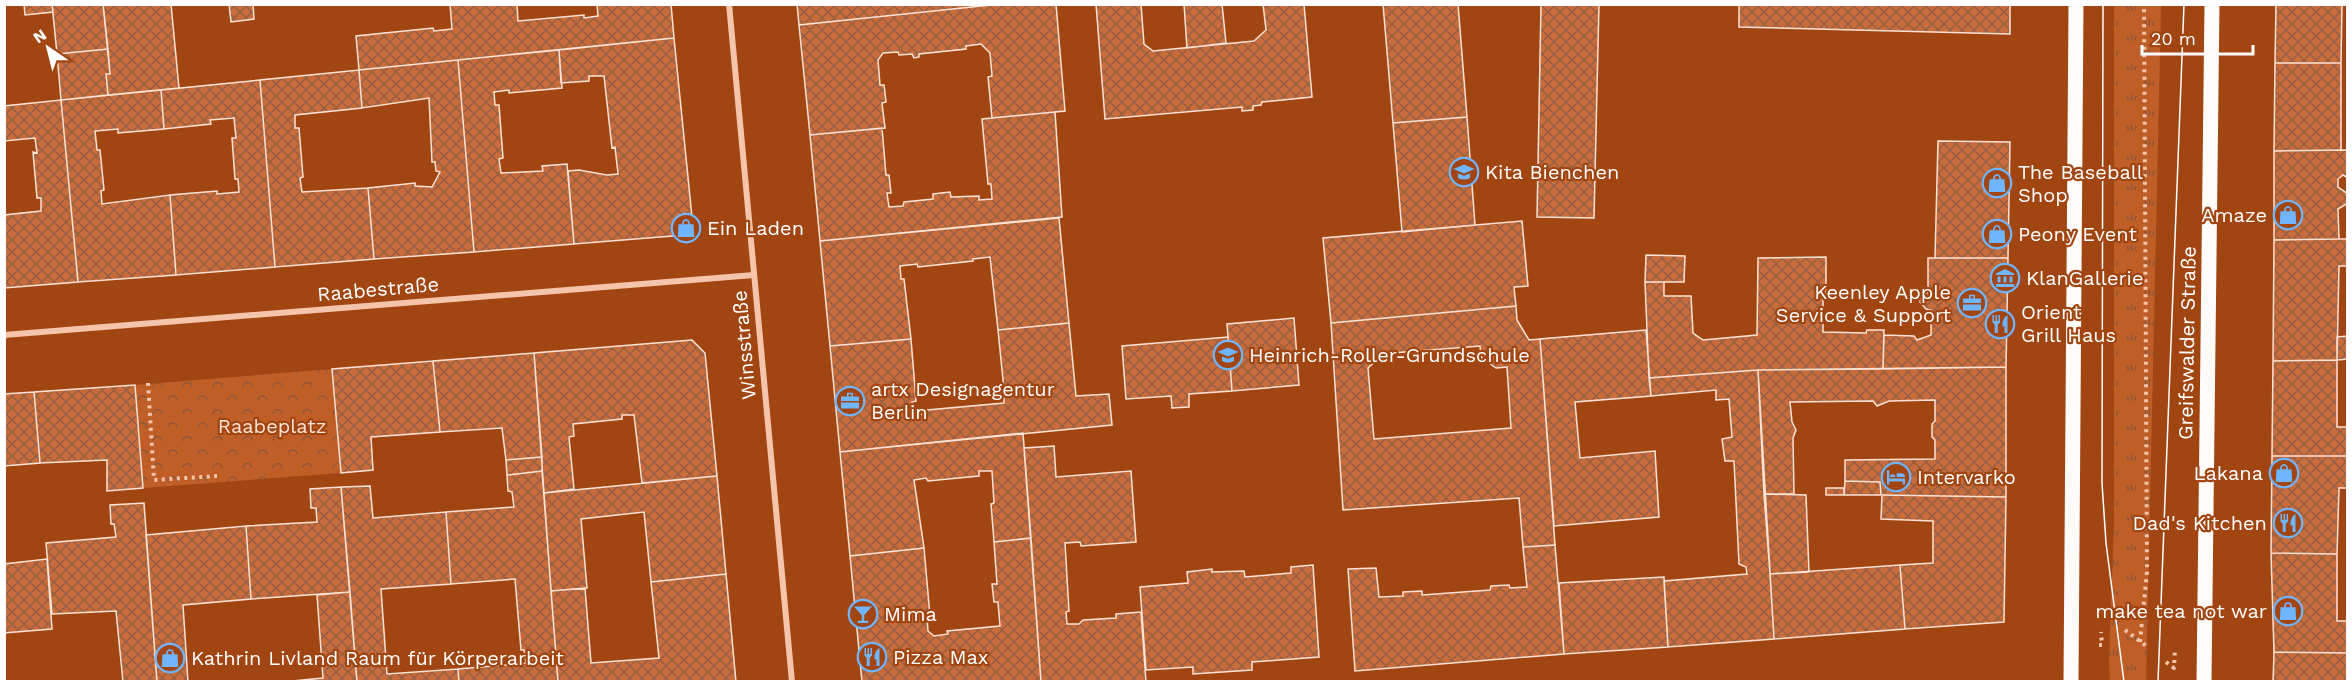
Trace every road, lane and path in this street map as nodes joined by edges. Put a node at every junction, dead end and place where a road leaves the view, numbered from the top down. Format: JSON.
{"nodes":[{"id":1,"x":729,"y":4,"type":"edge"},
{"id":2,"x":2076,"y":4,"type":"edge"},
{"id":3,"x":2144,"y":4,"type":"edge"},
{"id":4,"x":2212,"y":4,"type":"edge"},
{"id":5,"x":754,"y":274,"type":"junction"},
{"id":6,"x":4,"y":335,"type":"edge"},
{"id":7,"x":148,"y":383,"type":"dead end"},
{"id":8,"x":217,"y":476,"type":"dead end"},
{"id":9,"x":2125,"y":630,"type":"dead end"},
{"id":10,"x":2175,"y":639,"type":"dead end"},
{"id":11,"x":2140,"y":642,"type":"junction"},
{"id":12,"x":2149,"y":648,"type":"dead end"},
{"id":13,"x":2166,"y":662,"type":"dead end"},
{"id":14,"x":792,"y":681,"type":"edge"},
{"id":15,"x":2071,"y":681,"type":"edge"},
{"id":16,"x":2204,"y":681,"type":"edge"}],
"edges":[{"from":1,"to":5,"type":"street","name":"Winsstraße"},
{"from":2,"to":15,"type":"main road"},
{"from":3,"to":11,"type":"path"},
{"from":4,"to":16,"type":"main road","name":"Greifswalder Straße"},
{"from":5,"to":6,"type":"street","name":"Raabestraße"},
{"from":5,"to":14,"type":"street","name":"Winsstraße"},
{"from":7,"to":8,"type":"path"},
{"from":9,"to":11,"type":"path"},
{"from":10,"to":13,"type":"path"},
{"from":11,"to":12,"type":"path"}]}
